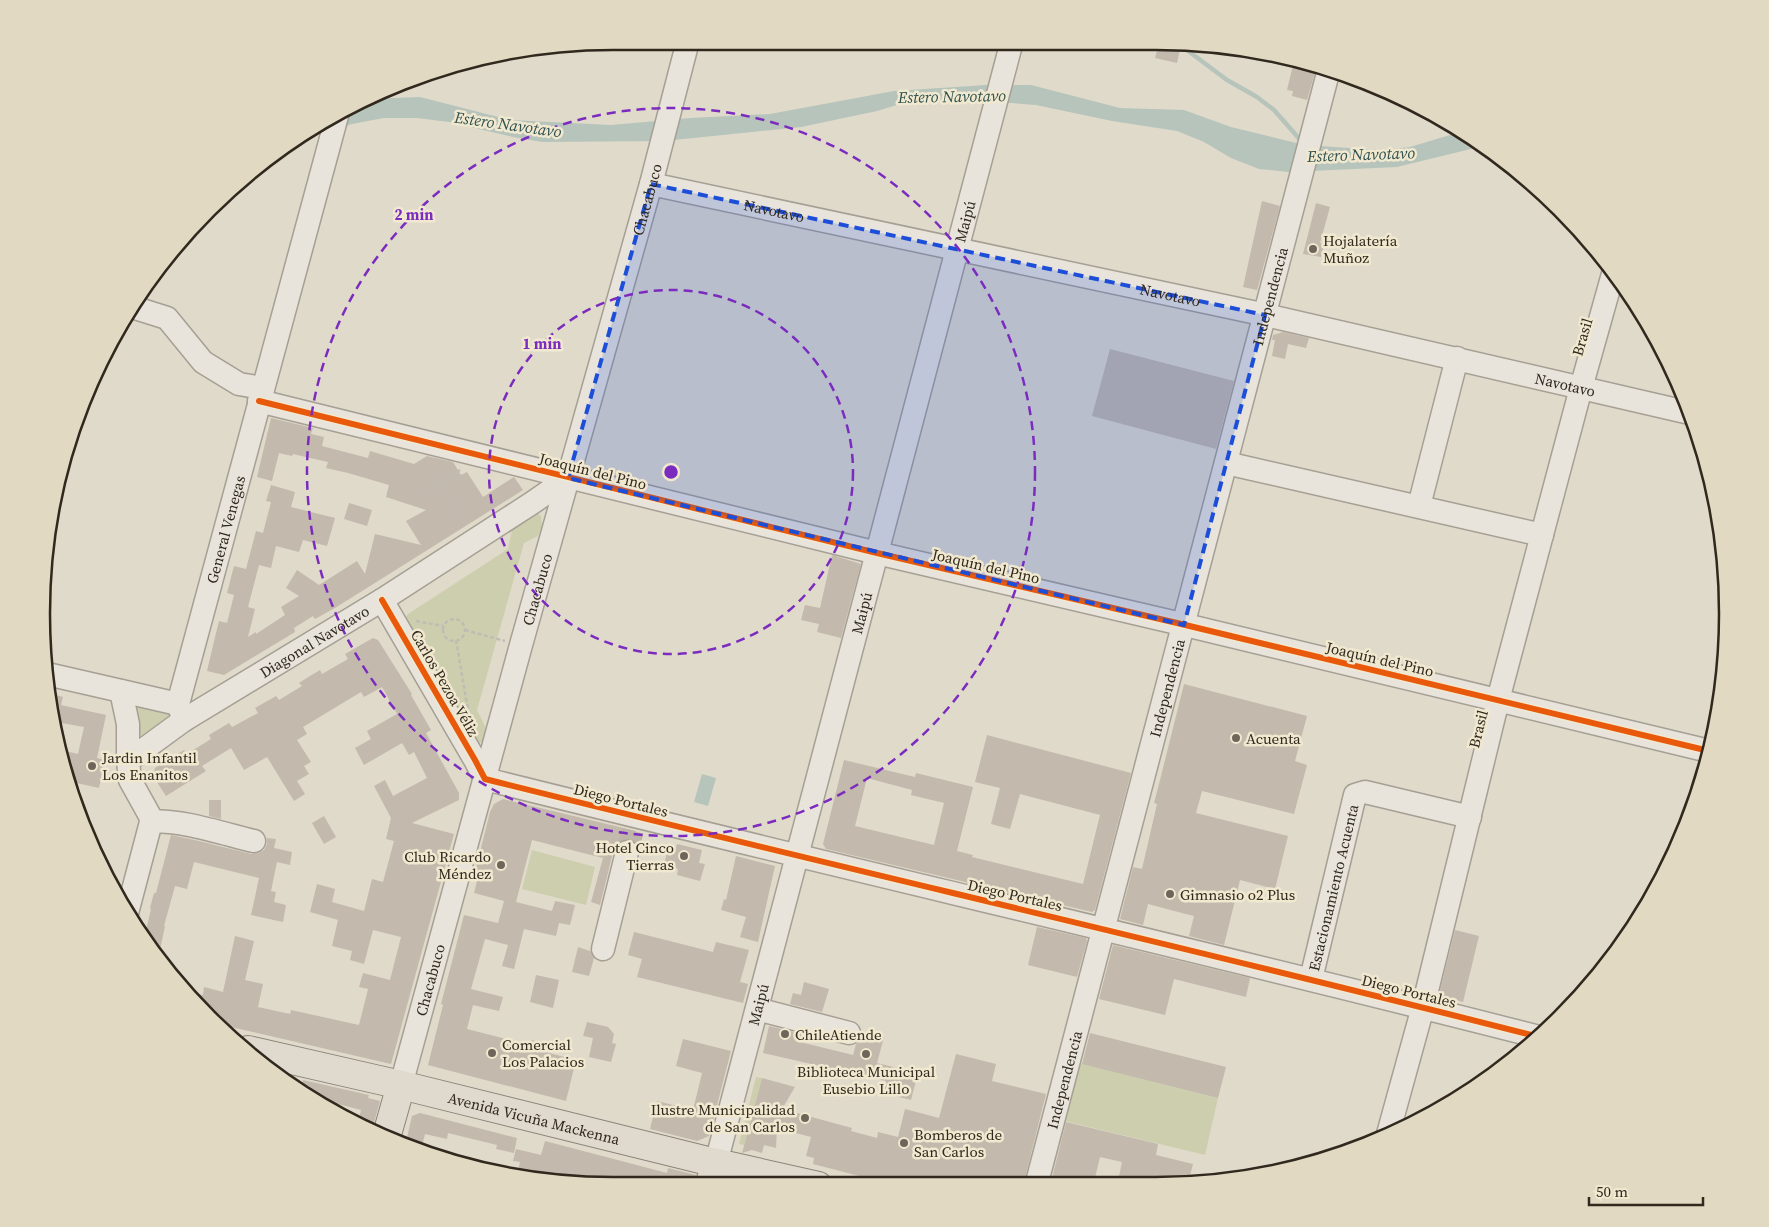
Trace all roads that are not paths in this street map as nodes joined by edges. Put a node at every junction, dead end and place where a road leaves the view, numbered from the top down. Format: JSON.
{"nodes":[{"id":1,"x":686,"y":50,"type":"edge"},
{"id":2,"x":1010,"y":50,"type":"edge"},
{"id":3,"x":1327,"y":77,"type":"edge"},
{"id":4,"x":335,"y":123,"type":"edge"},
{"id":5,"x":651,"y":184,"type":"junction"},
{"id":6,"x":958,"y":249,"type":"junction"},
{"id":7,"x":1612,"y":282,"type":"edge"},
{"id":8,"x":139,"y":309,"type":"edge"},
{"id":9,"x":1265,"y":316,"type":"junction"},
{"id":10,"x":1457,"y":358,"type":"junction"},
{"id":11,"x":1581,"y":388,"type":"junction"},
{"id":12,"x":261,"y":395,"type":"junction"},
{"id":13,"x":1681,"y":411,"type":"edge"},
{"id":14,"x":1226,"y":463,"type":"junction"},
{"id":15,"x":568,"y":478,"type":"junction"},
{"id":16,"x":1419,"y":506,"type":"junction"},
{"id":17,"x":1542,"y":535,"type":"junction"},
{"id":18,"x":877,"y":553,"type":"junction"},
{"id":19,"x":382,"y":600,"type":"junction"},
{"id":20,"x":1184,"y":625,"type":"junction"},
{"id":21,"x":54,"y":676,"type":"edge"},
{"id":22,"x":121,"y":691,"type":"junction"},
{"id":23,"x":1498,"y":700,"type":"junction"},
{"id":24,"x":181,"y":712,"type":"junction"},
{"id":25,"x":1702,"y":750,"type":"edge"},
{"id":26,"x":128,"y":761,"type":"junction"},
{"id":27,"x":485,"y":779,"type":"junction"},
{"id":28,"x":1470,"y":817,"type":"junction"},
{"id":29,"x":151,"y":822,"type":"junction"},
{"id":30,"x":254,"y":841,"type":"dead end"},
{"id":31,"x":627,"y":852,"type":"tunnel mouth"},
{"id":32,"x":796,"y":856,"type":"junction"},
{"id":33,"x":130,"y":903,"type":"edge"},
{"id":34,"x":1103,"y":928,"type":"junction"},
{"id":35,"x":602,"y":949,"type":"dead end"},
{"id":36,"x":1311,"y":979,"type":"junction"},
{"id":37,"x":1423,"y":1007,"type":"junction"},
{"id":38,"x":756,"y":1009,"type":"junction"},
{"id":39,"x":849,"y":1033,"type":"dead end"},
{"id":40,"x":1530,"y":1035,"type":"edge"},
{"id":41,"x":261,"y":1053,"type":"edge"},
{"id":42,"x":400,"y":1085,"type":"junction"},
{"id":43,"x":1390,"y":1125,"type":"edge"},
{"id":44,"x":388,"y":1130,"type":"edge"},
{"id":45,"x":713,"y":1174,"type":"edge"},
{"id":46,"x":775,"y":1175,"type":"junction"},
{"id":47,"x":764,"y":1177,"type":"edge"},
{"id":48,"x":783,"y":1177,"type":"edge"},
{"id":49,"x":1038,"y":1177,"type":"edge"}],
"edges":[{"from":1,"to":5,"type":"street","name":"Chacabuco"},
{"from":2,"to":6,"type":"street","name":"Maipú"},
{"from":3,"to":9,"type":"street","name":"Independencia"},
{"from":4,"to":12,"type":"street","name":"General Venegas"},
{"from":5,"to":6,"type":"street","name":"Navotavo"},
{"from":5,"to":15,"type":"street","name":"Chacabuco"},
{"from":6,"to":9,"type":"street","name":"Navotavo"},
{"from":6,"to":18,"type":"street","name":"Maipú"},
{"from":7,"to":11,"type":"street","name":"Brasil"},
{"from":8,"to":12,"type":"street","name":"Joaquín del Pino"},
{"from":9,"to":10,"type":"street","name":"Navotavo"},
{"from":9,"to":14,"type":"street","name":"Independencia"},
{"from":10,"to":11,"type":"street","name":"Navotavo"},
{"from":10,"to":16,"type":"street"},
{"from":11,"to":13,"type":"street","name":"Navotavo"},
{"from":11,"to":17,"type":"street","name":"Brasil"},
{"from":12,"to":15,"type":"street","name":"Joaquín del Pino"},
{"from":12,"to":24,"type":"street","name":"General Venegas"},
{"from":14,"to":16,"type":"street"},
{"from":14,"to":20,"type":"street","name":"Independencia"},
{"from":15,"to":18,"type":"street","name":"Joaquín del Pino"},
{"from":15,"to":19,"type":"street","name":"Diagonal Navotavo"},
{"from":15,"to":27,"type":"street","name":"Chacabuco"},
{"from":16,"to":17,"type":"street"},
{"from":17,"to":23,"type":"street","name":"Brasil"},
{"from":18,"to":20,"type":"street","name":"Joaquín del Pino"},
{"from":18,"to":32,"type":"street","name":"Maipú"},
{"from":19,"to":24,"type":"street","name":"Diagonal Navotavo"},
{"from":19,"to":27,"type":"street","name":"Carlos Pezoa Véliz"},
{"from":20,"to":23,"type":"street","name":"Joaquín del Pino"},
{"from":20,"to":34,"type":"street","name":"Independencia"},
{"from":21,"to":22,"type":"street"},
{"from":22,"to":24,"type":"street"},
{"from":22,"to":26,"type":"street"},
{"from":23,"to":25,"type":"street","name":"Joaquín del Pino"},
{"from":23,"to":28,"type":"street","name":"Brasil"},
{"from":24,"to":26,"type":"street"},
{"from":26,"to":29,"type":"street"},
{"from":27,"to":32,"type":"street","name":"Diego Portales"},
{"from":27,"to":42,"type":"street","name":"Chacabuco"},
{"from":28,"to":36,"type":"street","name":"Estacionamiento Acuenta"},
{"from":28,"to":37,"type":"street","name":"Brasil"},
{"from":29,"to":30,"type":"street"},
{"from":29,"to":33,"type":"street"},
{"from":31,"to":35,"type":"street"},
{"from":32,"to":34,"type":"street","name":"Diego Portales"},
{"from":32,"to":38,"type":"street","name":"Maipú"},
{"from":34,"to":36,"type":"street","name":"Diego Portales"},
{"from":34,"to":49,"type":"street","name":"Independencia"},
{"from":36,"to":37,"type":"street","name":"Diego Portales"},
{"from":37,"to":40,"type":"street","name":"Diego Portales"},
{"from":37,"to":43,"type":"street","name":"Brasil"},
{"from":38,"to":39,"type":"street"},
{"from":38,"to":45,"type":"street","name":"Maipú"},
{"from":41,"to":42,"type":"main road","name":"Avenida Vicuña Mackenna"},
{"from":42,"to":44,"type":"main road","name":"Chacabuco"},
{"from":42,"to":45,"type":"main road","name":"Avenida Vicuña Mackenna"},
{"from":45,"to":46,"type":"main road","name":"Avenida Vicuña Mackenna"},
{"from":46,"to":47,"type":"main road"},
{"from":46,"to":48,"type":"main road","name":"Avenida Vicuña Mackenna"}]}
